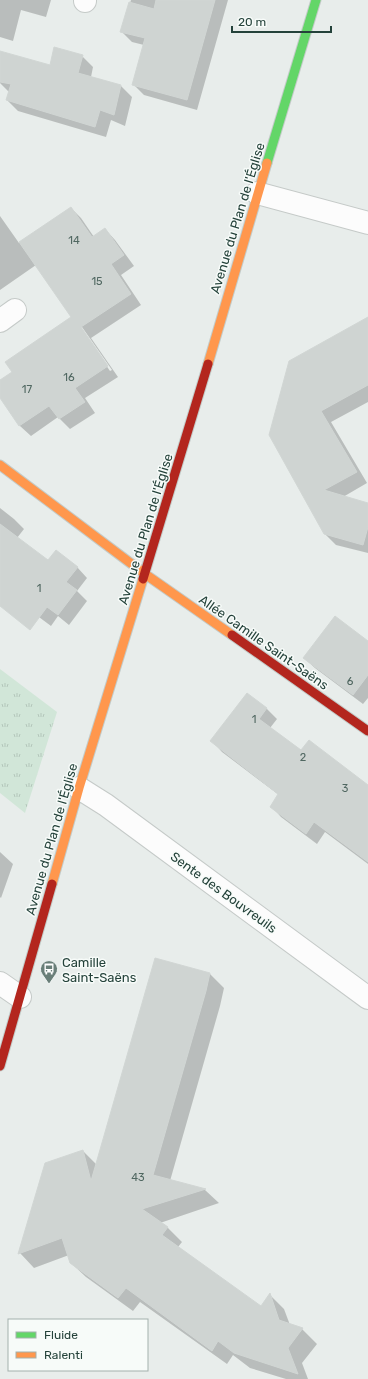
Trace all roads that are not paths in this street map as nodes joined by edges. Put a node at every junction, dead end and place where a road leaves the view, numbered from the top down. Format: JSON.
{"nodes":[{"id":1,"x":316,"y":0,"type":"edge"},
{"id":2,"x":258,"y":193,"type":"junction"},
{"id":3,"x":368,"y":223,"type":"edge"},
{"id":4,"x":0,"y":465,"type":"edge"},
{"id":5,"x":145,"y":574,"type":"junction"},
{"id":6,"x":368,"y":731,"type":"edge"},
{"id":7,"x":79,"y":788,"type":"junction"},
{"id":8,"x":0,"y":983,"type":"edge"},
{"id":9,"x":20,"y":997,"type":"junction"},
{"id":10,"x":368,"y":998,"type":"edge"},
{"id":11,"x":0,"y":1066,"type":"edge"}],
"edges":[{"from":1,"to":2,"type":"street","name":"Avenue du Plan de l'Église"},
{"from":2,"to":3,"type":"street"},
{"from":2,"to":5,"type":"street","name":"Avenue du Plan de l'Église"},
{"from":4,"to":5,"type":"street","name":"Allée Camille Saint-Saëns"},
{"from":5,"to":6,"type":"street","name":"Allée Camille Saint-Saëns"},
{"from":5,"to":7,"type":"street","name":"Avenue du Plan de l'Église"},
{"from":7,"to":9,"type":"street","name":"Avenue du Plan de l'Église"},
{"from":7,"to":10,"type":"street","name":"Sente des Bouvreuils"},
{"from":8,"to":9,"type":"street"},
{"from":9,"to":11,"type":"street","name":"Avenue du Plan de l'Église"}]}
